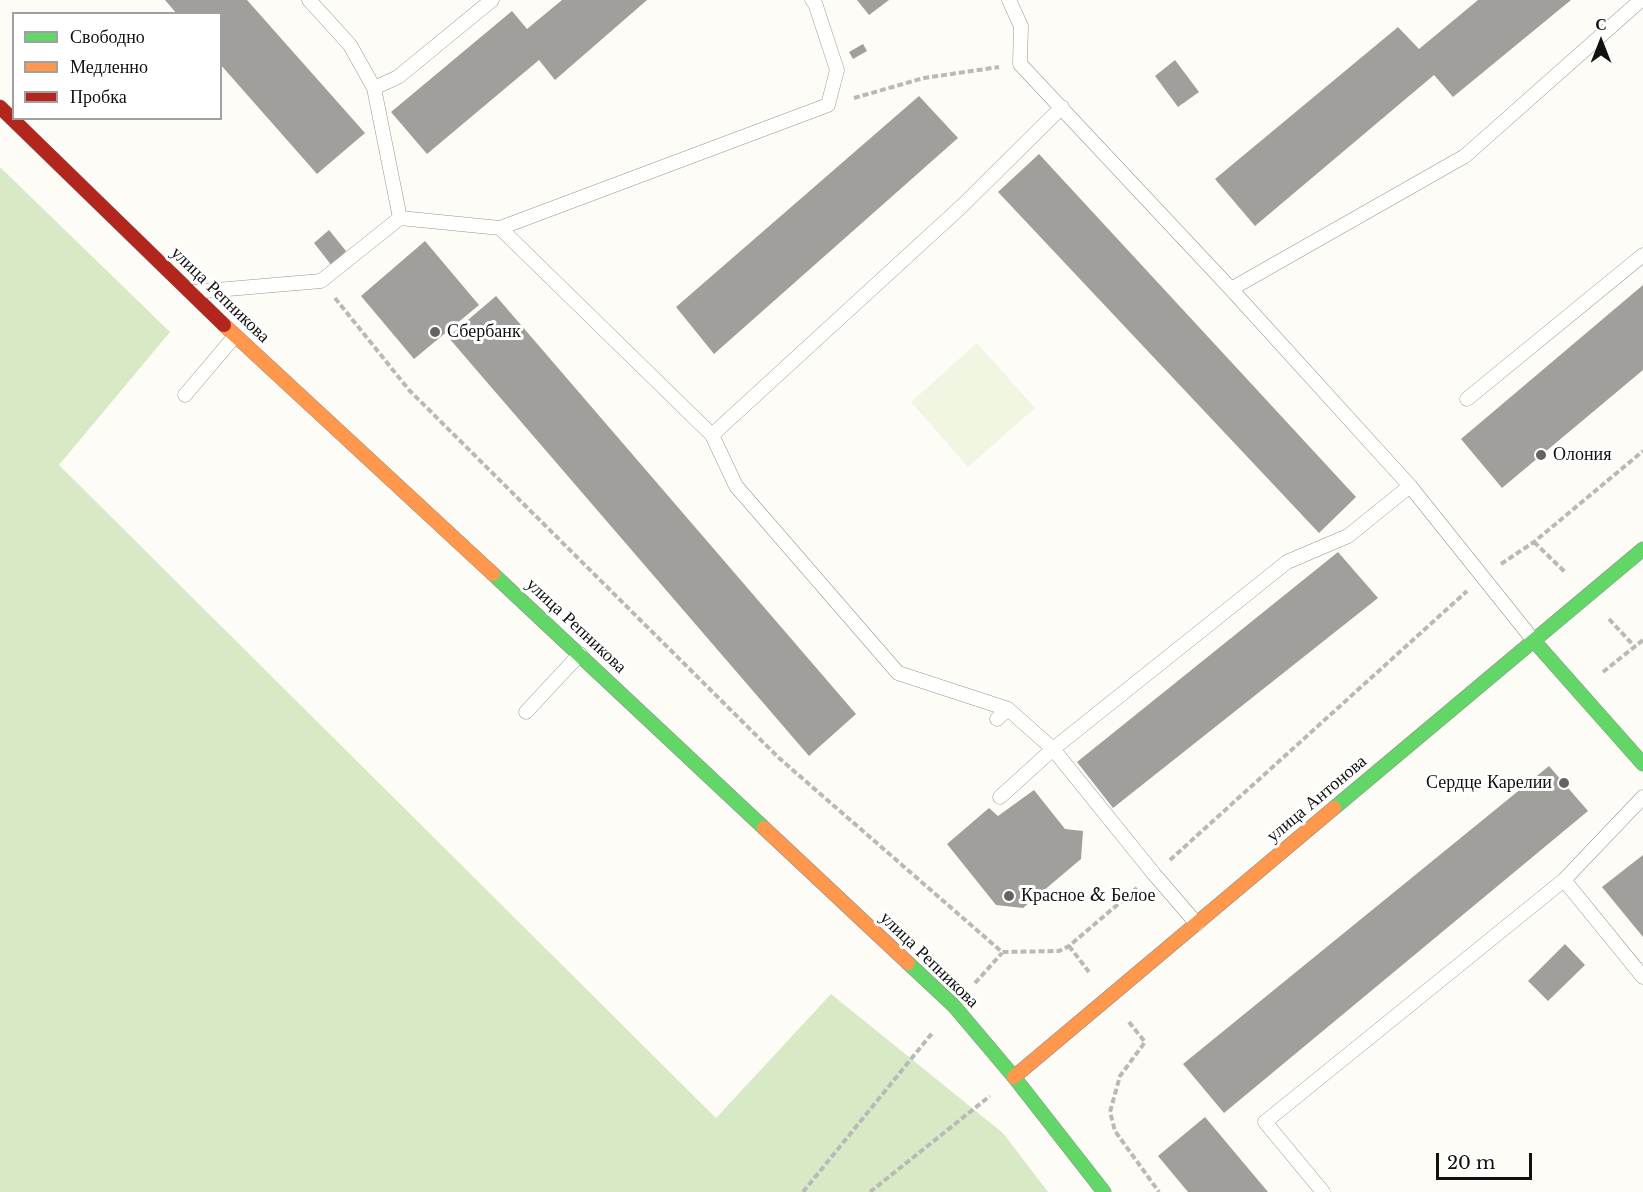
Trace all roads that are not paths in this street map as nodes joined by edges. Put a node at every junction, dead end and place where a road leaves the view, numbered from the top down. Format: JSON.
{"nodes":[{"id":1,"x":309,"y":0,"type":"edge"},
{"id":2,"x":492,"y":0,"type":"edge"},
{"id":3,"x":812,"y":0,"type":"edge"},
{"id":4,"x":1009,"y":0,"type":"edge"},
{"id":5,"x":1641,"y":0,"type":"edge"},
{"id":6,"x":374,"y":88,"type":"junction"},
{"id":7,"x":0,"y":107,"type":"edge"},
{"id":8,"x":1062,"y":107,"type":"junction"},
{"id":9,"x":12,"y":119,"type":"edge"},
{"id":10,"x":13,"y":120,"type":"edge"},
{"id":11,"x":400,"y":218,"type":"junction"},
{"id":12,"x":500,"y":228,"type":"junction"},
{"id":13,"x":1643,"y":255,"type":"edge"},
{"id":14,"x":1231,"y":289,"type":"junction"},
{"id":15,"x":191,"y":292,"type":"junction"},
{"id":16,"x":235,"y":336,"type":"junction"},
{"id":17,"x":184,"y":395,"type":"dead end"},
{"id":18,"x":1467,"y":399,"type":"dead end"},
{"id":19,"x":712,"y":435,"type":"junction"},
{"id":20,"x":1410,"y":486,"type":"junction"},
{"id":21,"x":1643,"y":549,"type":"edge"},
{"id":22,"x":1534,"y":641,"type":"junction"},
{"id":23,"x":580,"y":654,"type":"junction"},
{"id":24,"x":1008,"y":709,"type":"junction"},
{"id":25,"x":526,"y":712,"type":"dead end"},
{"id":26,"x":997,"y":719,"type":"dead end"},
{"id":27,"x":1053,"y":749,"type":"junction"},
{"id":28,"x":1643,"y":764,"type":"edge"},
{"id":29,"x":1000,"y":797,"type":"dead end"},
{"id":30,"x":1643,"y":797,"type":"edge"},
{"id":31,"x":1564,"y":879,"type":"junction"},
{"id":32,"x":1197,"y":924,"type":"junction"},
{"id":33,"x":1643,"y":976,"type":"edge"},
{"id":34,"x":1014,"y":1077,"type":"junction"},
{"id":35,"x":1104,"y":1192,"type":"edge"},
{"id":36,"x":1323,"y":1192,"type":"edge"}],
"edges":[{"from":1,"to":6,"type":"lane"},
{"from":2,"to":6,"type":"lane"},
{"from":3,"to":12,"type":"lane"},
{"from":4,"to":8,"type":"lane"},
{"from":5,"to":14,"type":"lane"},
{"from":6,"to":11,"type":"lane"},
{"from":7,"to":9,"type":"main road","name":"улица Репникова"},
{"from":8,"to":14,"type":"lane"},
{"from":8,"to":19,"type":"lane"},
{"from":10,"to":15,"type":"main road","name":"улица Репникова"},
{"from":11,"to":12,"type":"lane"},
{"from":11,"to":15,"type":"lane"},
{"from":12,"to":19,"type":"lane"},
{"from":13,"to":18,"type":"lane"},
{"from":14,"to":20,"type":"lane"},
{"from":15,"to":16,"type":"main road","name":"улица Репникова"},
{"from":16,"to":17,"type":"lane"},
{"from":16,"to":23,"type":"main road","name":"улица Репникова"},
{"from":19,"to":24,"type":"lane"},
{"from":20,"to":22,"type":"lane"},
{"from":20,"to":27,"type":"lane"},
{"from":21,"to":22,"type":"main road","name":"улица Антонова"},
{"from":22,"to":28,"type":"main road"},
{"from":22,"to":32,"type":"main road","name":"улица Антонова"},
{"from":23,"to":25,"type":"lane"},
{"from":23,"to":34,"type":"main road","name":"улица Репникова"},
{"from":24,"to":26,"type":"lane"},
{"from":24,"to":27,"type":"lane"},
{"from":27,"to":29,"type":"lane"},
{"from":27,"to":32,"type":"lane"},
{"from":30,"to":31,"type":"lane"},
{"from":31,"to":33,"type":"lane"},
{"from":31,"to":36,"type":"lane"},
{"from":32,"to":34,"type":"main road","name":"улица Антонова"},
{"from":34,"to":35,"type":"main road","name":"улица Репникова"}]}
